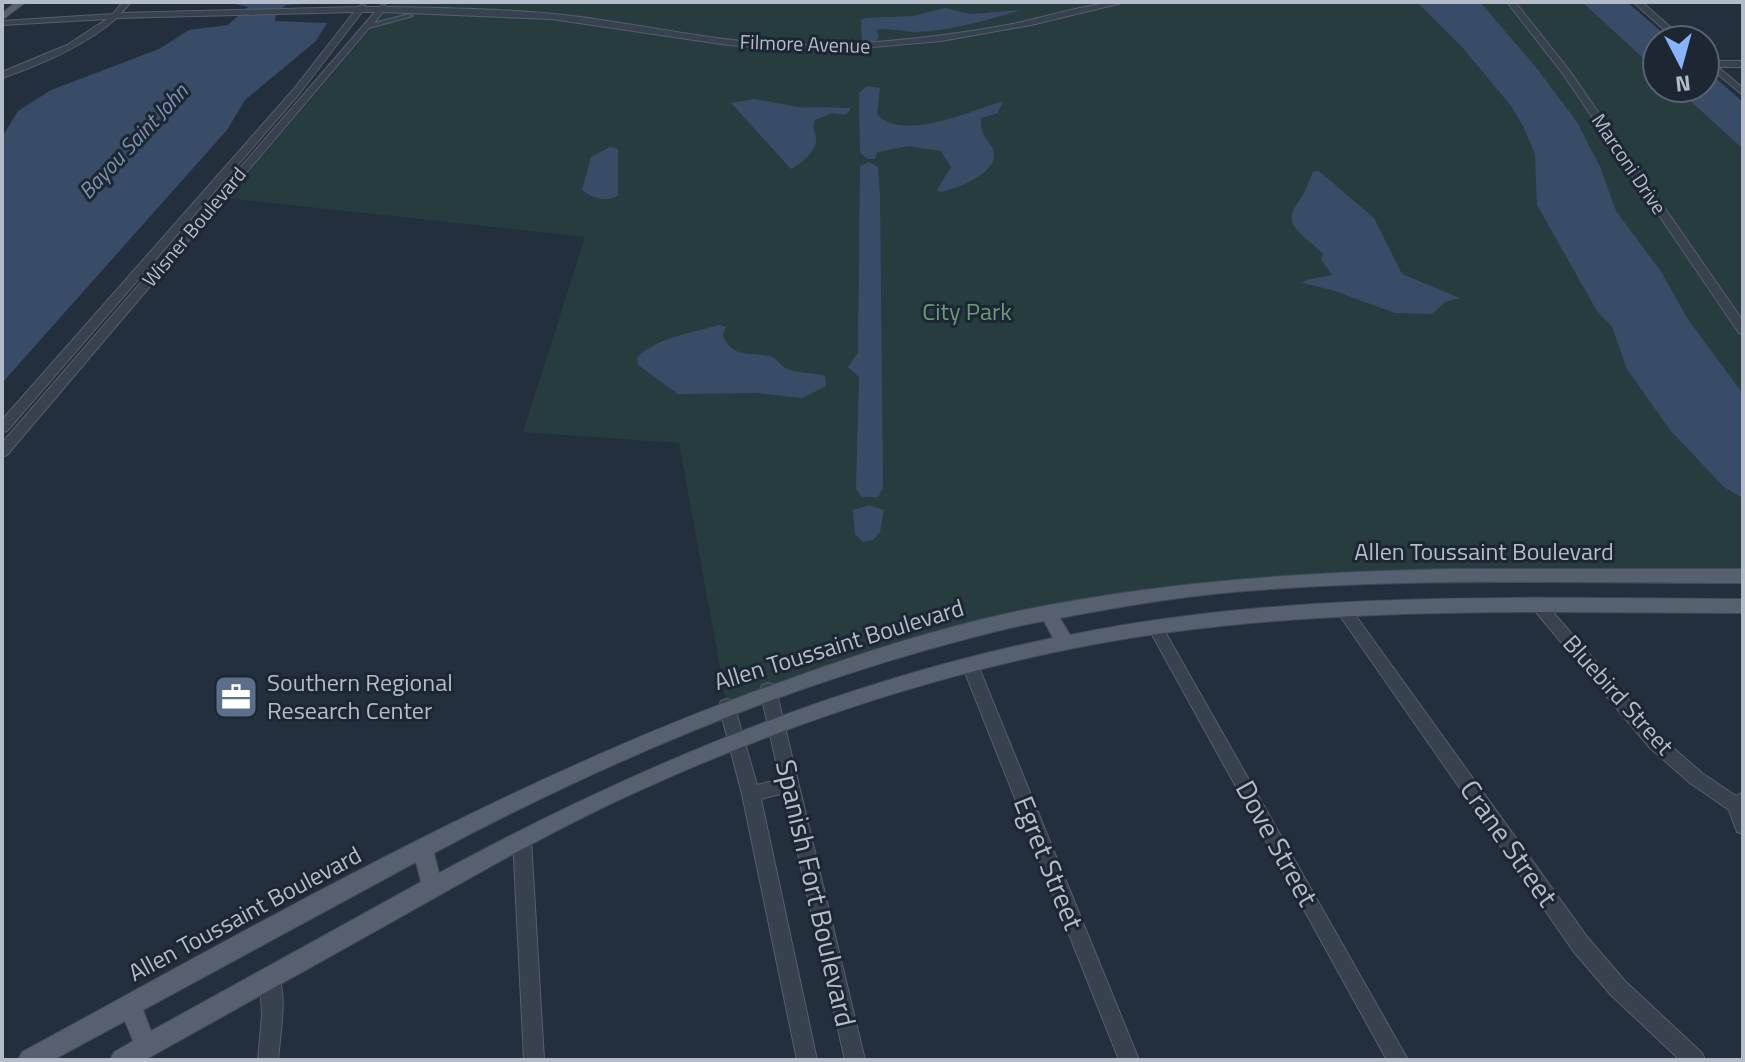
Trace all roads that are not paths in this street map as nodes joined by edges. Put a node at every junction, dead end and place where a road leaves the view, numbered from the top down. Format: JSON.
{"nodes":[{"id":1,"x":9,"y":2,"type":"edge"},
{"id":2,"x":22,"y":2,"type":"edge"},
{"id":3,"x":127,"y":2,"type":"edge"},
{"id":4,"x":394,"y":2,"type":"edge"},
{"id":5,"x":1122,"y":2,"type":"edge"},
{"id":6,"x":1511,"y":2,"type":"edge"},
{"id":7,"x":1637,"y":2,"type":"edge"},
{"id":8,"x":2,"y":8,"type":"edge"},
{"id":9,"x":359,"y":8,"type":"edge"},
{"id":10,"x":409,"y":13,"type":"junction"},
{"id":11,"x":378,"y":14,"type":"edge"},
{"id":12,"x":117,"y":16,"type":"junction"},
{"id":13,"x":2,"y":17,"type":"edge"},
{"id":14,"x":330,"y":17,"type":"junction"},
{"id":15,"x":2,"y":23,"type":"edge"},
{"id":16,"x":108,"y":24,"type":"junction"},
{"id":17,"x":1662,"y":24,"type":"edge"},
{"id":18,"x":347,"y":28,"type":"junction"},
{"id":19,"x":2,"y":31,"type":"edge"},
{"id":20,"x":1721,"y":63,"type":"edge"},
{"id":21,"x":1743,"y":64,"type":"edge"},
{"id":22,"x":1721,"y":73,"type":"edge"},
{"id":23,"x":2,"y":75,"type":"edge"},
{"id":24,"x":1743,"y":92,"type":"edge"},
{"id":25,"x":1743,"y":330,"type":"edge"},
{"id":26,"x":2,"y":428,"type":"edge"},
{"id":27,"x":2,"y":452,"type":"edge"},
{"id":28,"x":1743,"y":576,"type":"edge"},
{"id":29,"x":1418,"y":577,"type":"junction"},
{"id":30,"x":1743,"y":606,"type":"edge"},
{"id":31,"x":1435,"y":607,"type":"junction"},
{"id":32,"x":1540,"y":607,"type":"junction"},
{"id":33,"x":1343,"y":609,"type":"junction"},
{"id":34,"x":1048,"y":612,"type":"junction"},
{"id":35,"x":1155,"y":627,"type":"junction"},
{"id":36,"x":1065,"y":643,"type":"junction"},
{"id":37,"x":970,"y":665,"type":"junction"},
{"id":38,"x":768,"y":690,"type":"junction"},
{"id":39,"x":727,"y":706,"type":"junction"},
{"id":40,"x":778,"y":726,"type":"junction"},
{"id":41,"x":737,"y":742,"type":"junction"},
{"id":42,"x":790,"y":784,"type":"junction"},
{"id":43,"x":751,"y":794,"type":"junction"},
{"id":44,"x":1740,"y":803,"type":"edge"},
{"id":45,"x":1743,"y":826,"type":"edge"},
{"id":46,"x":522,"y":839,"type":"junction"},
{"id":47,"x":422,"y":848,"type":"junction"},
{"id":48,"x":433,"y":887,"type":"junction"},
{"id":49,"x":270,"y":978,"type":"junction"},
{"id":50,"x":130,"y":1005,"type":"junction"},
{"id":51,"x":146,"y":1046,"type":"junction"},
{"id":52,"x":30,"y":1060,"type":"edge"},
{"id":53,"x":122,"y":1060,"type":"edge"},
{"id":54,"x":268,"y":1060,"type":"edge"},
{"id":55,"x":534,"y":1060,"type":"edge"},
{"id":56,"x":807,"y":1060,"type":"edge"},
{"id":57,"x":855,"y":1060,"type":"edge"},
{"id":58,"x":1129,"y":1060,"type":"edge"},
{"id":59,"x":1398,"y":1060,"type":"edge"},
{"id":60,"x":1695,"y":1060,"type":"edge"}],
"edges":[{"from":1,"to":8,"type":"main road"},
{"from":2,"to":13,"type":"main road"},
{"from":3,"to":12,"type":"street"},
{"from":4,"to":10,"type":"street"},
{"from":5,"to":10,"type":"street","name":"Filmore Avenue"},
{"from":6,"to":25,"type":"street","name":"Marconi Drive"},
{"from":7,"to":17,"type":"street"},
{"from":9,"to":11,"type":"street","name":"Filmore Avenue"},
{"from":9,"to":12,"type":"street","name":"Filmore Avenue"},
{"from":9,"to":14,"type":"street","name":"Filmore Avenue"},
{"from":9,"to":18,"type":"street","name":"Wisner Boulevard"},
{"from":10,"to":11,"type":"street"},
{"from":10,"to":11,"type":"street","name":"Filmore Avenue"},
{"from":11,"to":27,"type":"street","name":"Wisner Boulevard"},
{"from":12,"to":15,"type":"street","name":"Filmore Avenue"},
{"from":12,"to":16,"type":"street"},
{"from":14,"to":16,"type":"street","name":"Filmore Avenue"},
{"from":14,"to":18,"type":"street"},
{"from":16,"to":19,"type":"street","name":"Filmore Avenue"},
{"from":16,"to":23,"type":"street"},
{"from":18,"to":26,"type":"street","name":"Wisner Boulevard"},
{"from":20,"to":21,"type":"street"},
{"from":22,"to":24,"type":"street"},
{"from":28,"to":29,"type":"main road","name":"Allen Toussaint Boulevard"},
{"from":29,"to":31,"type":"main road"},
{"from":29,"to":34,"type":"main road","name":"Allen Toussaint Boulevard"},
{"from":30,"to":32,"type":"main road"},
{"from":31,"to":32,"type":"main road"},
{"from":31,"to":33,"type":"main road"},
{"from":32,"to":44,"type":"street","name":"Bluebird Street"},
{"from":33,"to":35,"type":"main road"},
{"from":33,"to":60,"type":"street","name":"Crane Street"},
{"from":34,"to":36,"type":"main road"},
{"from":34,"to":38,"type":"main road","name":"Allen Toussaint Boulevard"},
{"from":35,"to":36,"type":"main road"},
{"from":35,"to":59,"type":"street","name":"Dove Street"},
{"from":36,"to":37,"type":"main road"},
{"from":37,"to":40,"type":"main road"},
{"from":37,"to":58,"type":"street","name":"Egret Street"},
{"from":38,"to":39,"type":"main road","name":"Allen Toussaint Boulevard"},
{"from":38,"to":40,"type":"street","name":"Spanish Fort Boulevard"},
{"from":39,"to":41,"type":"street","name":"Spanish Fort Boulevard"},
{"from":39,"to":47,"type":"main road","name":"Allen Toussaint Boulevard"},
{"from":40,"to":41,"type":"main road"},
{"from":40,"to":42,"type":"street","name":"Spanish Fort Boulevard"},
{"from":41,"to":43,"type":"street","name":"Spanish Fort Boulevard"},
{"from":41,"to":46,"type":"main road"},
{"from":42,"to":43,"type":"street"},
{"from":42,"to":57,"type":"street","name":"Spanish Fort Boulevard"},
{"from":43,"to":56,"type":"street","name":"Spanish Fort Boulevard"},
{"from":44,"to":45,"type":"street","name":"Bluebird Street"},
{"from":46,"to":48,"type":"main road"},
{"from":46,"to":55,"type":"street"},
{"from":47,"to":48,"type":"main road"},
{"from":47,"to":50,"type":"main road","name":"Allen Toussaint Boulevard"},
{"from":48,"to":49,"type":"main road"},
{"from":49,"to":51,"type":"main road"},
{"from":49,"to":54,"type":"street"},
{"from":50,"to":51,"type":"main road"},
{"from":50,"to":52,"type":"main road","name":"Allen Toussaint Boulevard"},
{"from":51,"to":53,"type":"main road"}]}
